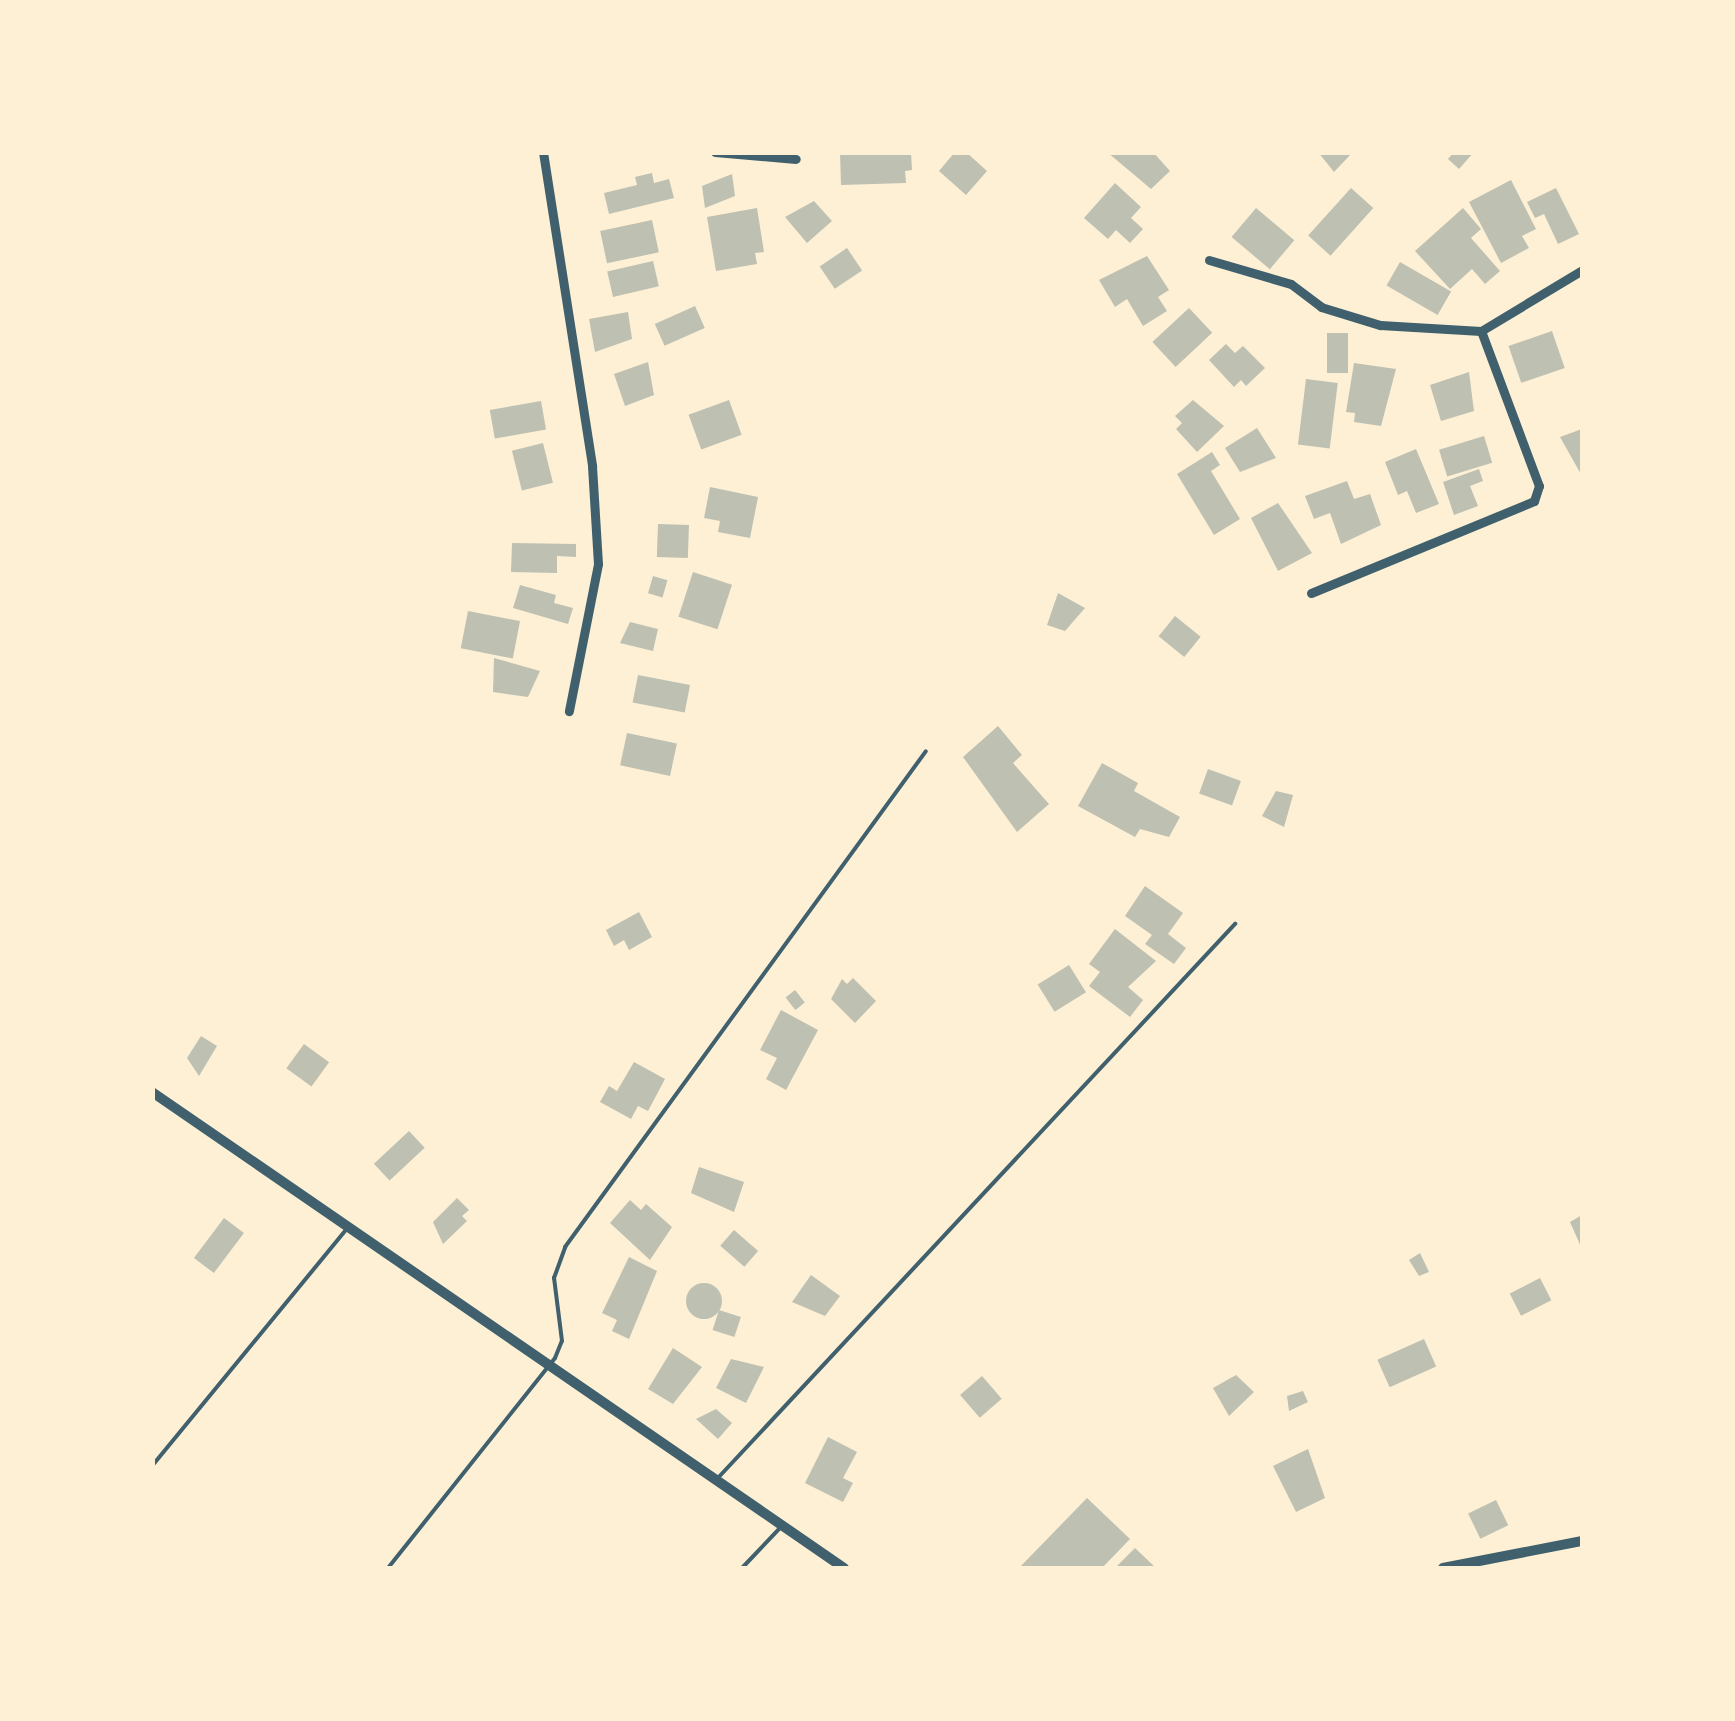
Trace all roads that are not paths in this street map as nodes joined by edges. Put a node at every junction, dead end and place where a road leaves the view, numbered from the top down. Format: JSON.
{"nodes":[{"id":1,"x":543,"y":152,"type":"edge"},
{"id":2,"x":714,"y":152,"type":"edge"},
{"id":3,"x":796,"y":158,"type":"dead end"},
{"id":4,"x":1208,"y":260,"type":"dead end"},
{"id":5,"x":1582,"y":270,"type":"edge"},
{"id":6,"x":1480,"y":331,"type":"junction"},
{"id":7,"x":1311,"y":594,"type":"dead end"},
{"id":8,"x":569,"y":711,"type":"dead end"},
{"id":9,"x":926,"y":751,"type":"dead end"},
{"id":10,"x":1235,"y":924,"type":"dead end"},
{"id":11,"x":152,"y":1092,"type":"edge"},
{"id":12,"x":349,"y":1226,"type":"junction"},
{"id":13,"x":550,"y":1365,"type":"junction"},
{"id":14,"x":152,"y":1466,"type":"edge"},
{"id":15,"x":716,"y":1480,"type":"junction"},
{"id":16,"x":782,"y":1526,"type":"junction"},
{"id":17,"x":1582,"y":1542,"type":"edge"},
{"id":18,"x":388,"y":1568,"type":"edge"},
{"id":19,"x":742,"y":1568,"type":"edge"},
{"id":20,"x":844,"y":1568,"type":"edge"},
{"id":21,"x":1443,"y":1568,"type":"edge"}],
"edges":[{"from":1,"to":8,"type":"street"},
{"from":2,"to":3,"type":"street"},
{"from":4,"to":6,"type":"street"},
{"from":5,"to":6,"type":"street"},
{"from":6,"to":7,"type":"street"},
{"from":9,"to":13,"type":"lane"},
{"from":10,"to":15,"type":"lane"},
{"from":11,"to":12,"type":"street"},
{"from":12,"to":13,"type":"street"},
{"from":12,"to":14,"type":"lane"},
{"from":13,"to":15,"type":"street"},
{"from":13,"to":18,"type":"lane"},
{"from":15,"to":16,"type":"street"},
{"from":16,"to":19,"type":"lane"},
{"from":16,"to":20,"type":"street"},
{"from":17,"to":21,"type":"street"}]}
